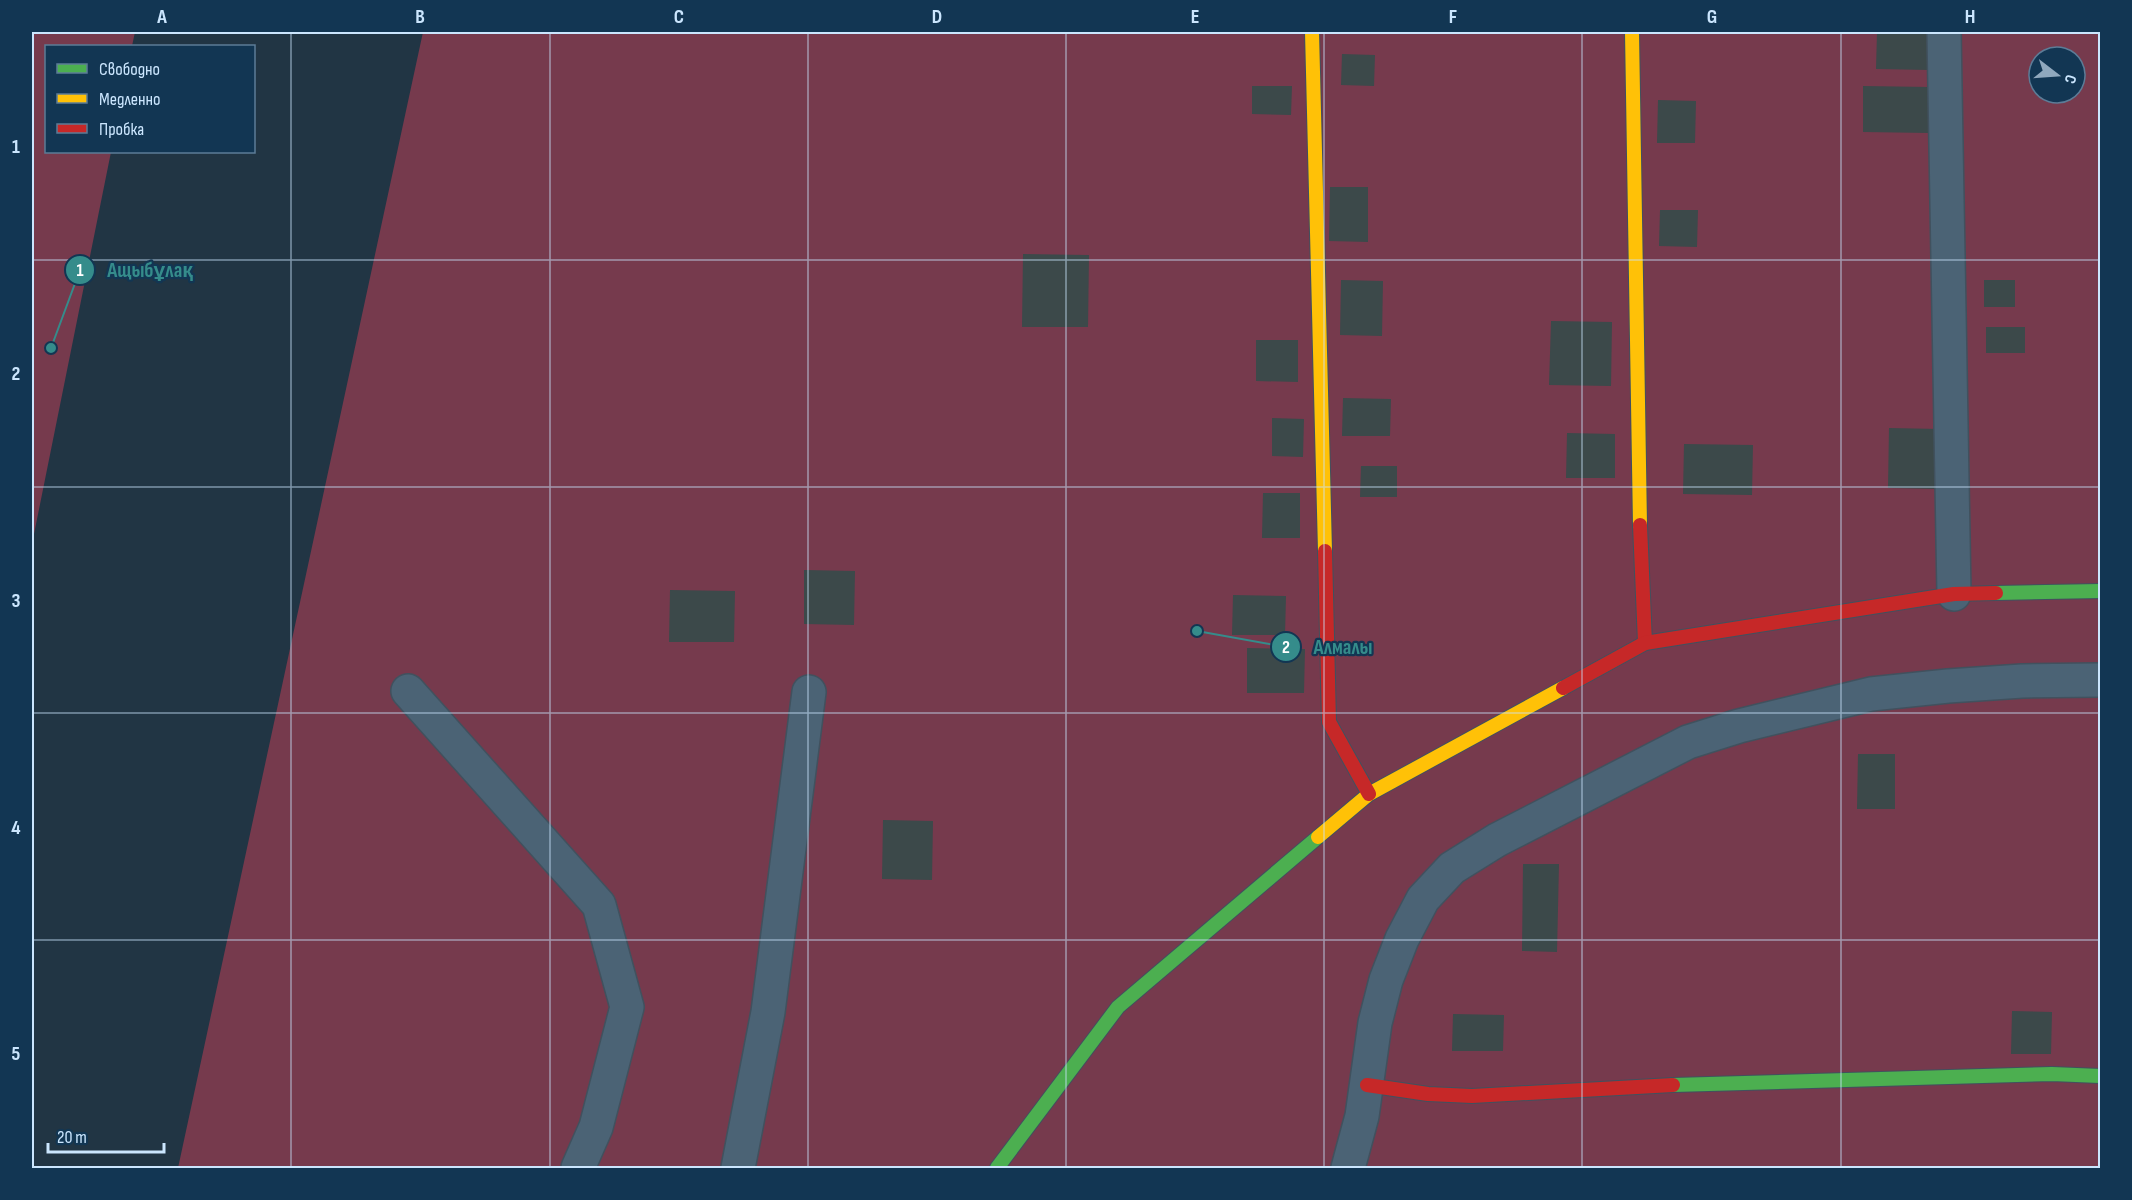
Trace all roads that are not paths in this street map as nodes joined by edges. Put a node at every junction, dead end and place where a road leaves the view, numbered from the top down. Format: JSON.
{"nodes":[{"id":1,"x":1312,"y":32,"type":"edge"},
{"id":2,"x":1632,"y":32,"type":"edge"},
{"id":3,"x":1944,"y":32,"type":"edge"},
{"id":4,"x":2100,"y":591,"type":"edge"},
{"id":5,"x":1954,"y":594,"type":"junction"},
{"id":6,"x":1645,"y":643,"type":"junction"},
{"id":7,"x":2100,"y":680,"type":"edge"},
{"id":8,"x":408,"y":691,"type":"dead end"},
{"id":9,"x":809,"y":692,"type":"dead end"},
{"id":10,"x":1369,"y":794,"type":"junction"},
{"id":11,"x":2100,"y":1076,"type":"edge"},
{"id":12,"x":1366,"y":1084,"type":"junction"},
{"id":13,"x":578,"y":1168,"type":"edge"},
{"id":14,"x":738,"y":1168,"type":"edge"},
{"id":15,"x":997,"y":1168,"type":"edge"},
{"id":16,"x":1348,"y":1168,"type":"edge"}],
"edges":[{"from":1,"to":10,"type":"street"},
{"from":2,"to":6,"type":"street"},
{"from":3,"to":5,"type":"street"},
{"from":4,"to":5,"type":"street"},
{"from":5,"to":6,"type":"street"},
{"from":6,"to":10,"type":"street"},
{"from":7,"to":12,"type":"street"},
{"from":8,"to":13,"type":"street"},
{"from":9,"to":14,"type":"street"},
{"from":10,"to":15,"type":"street"},
{"from":11,"to":12,"type":"street"},
{"from":12,"to":16,"type":"street"}]}
